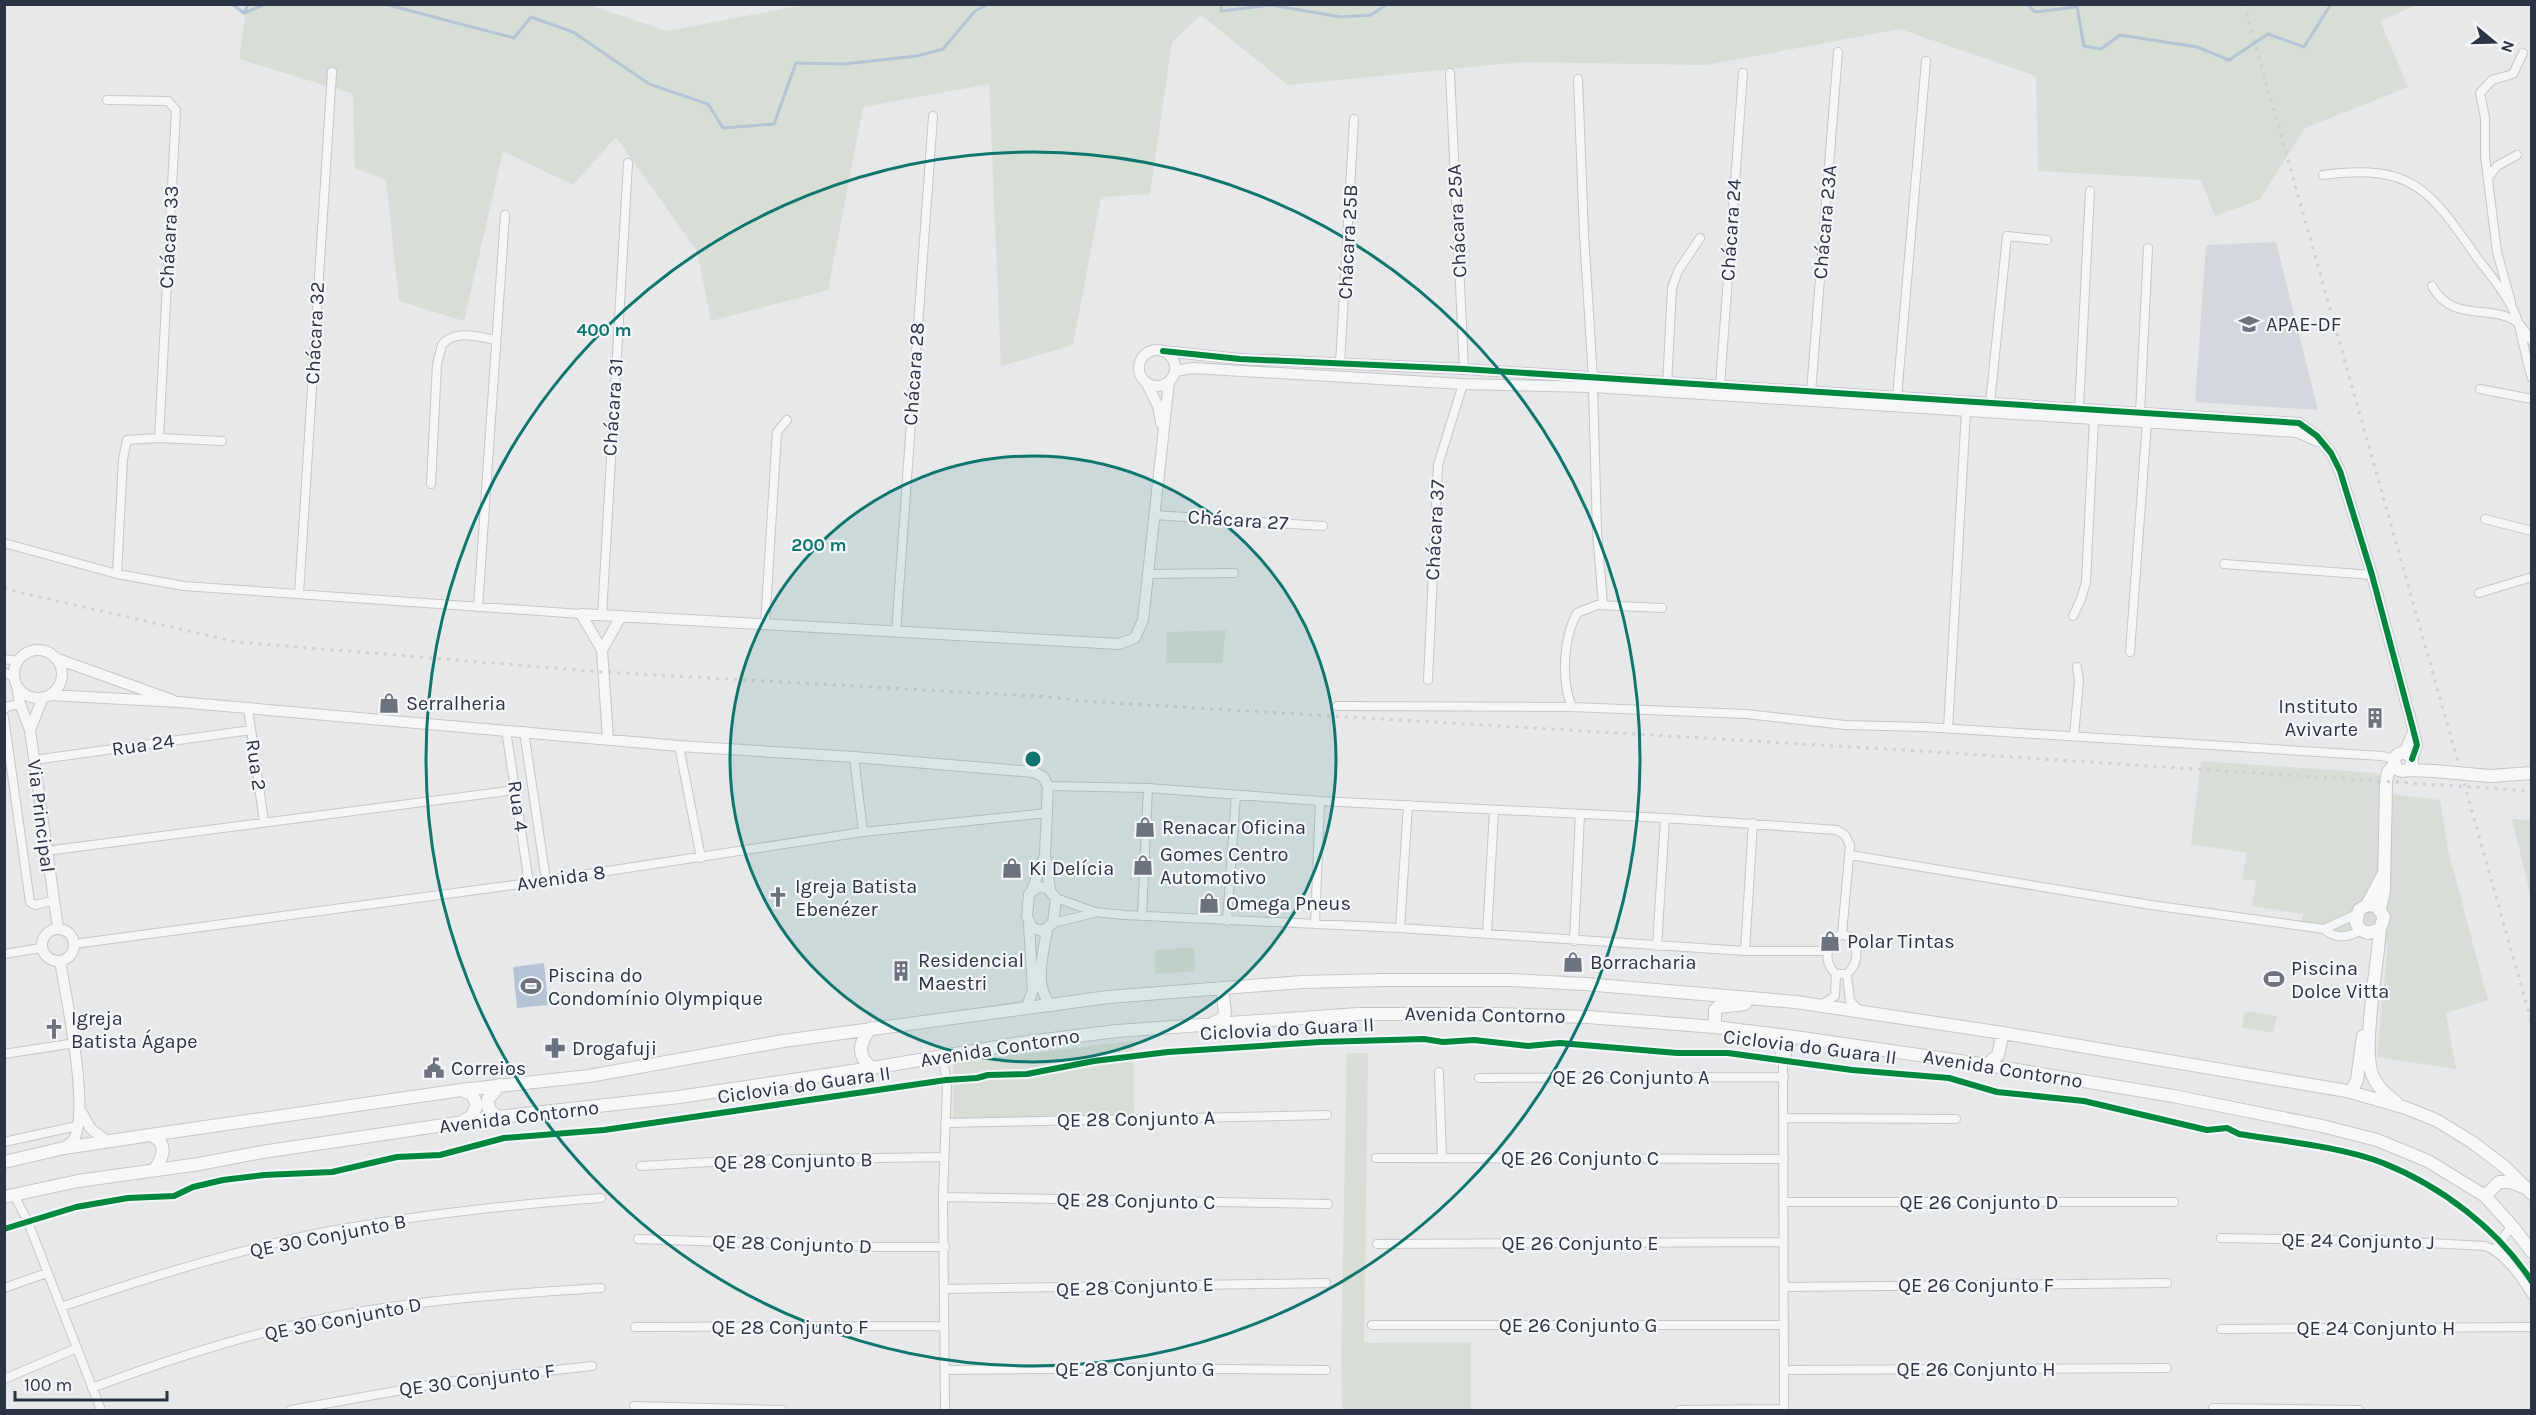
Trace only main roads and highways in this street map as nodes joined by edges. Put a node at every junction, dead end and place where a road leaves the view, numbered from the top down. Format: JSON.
{"nodes":[{"id":1,"x":2532,"y":773,"type":"edge"},
{"id":2,"x":2383,"y":875,"type":"junction"},
{"id":3,"x":2367,"y":905,"type":"junction"},
{"id":4,"x":2380,"y":909,"type":"junction"},
{"id":5,"x":2380,"y":929,"type":"junction"},
{"id":6,"x":2363,"y":931,"type":"junction"},
{"id":7,"x":1222,"y":988,"type":"junction"},
{"id":8,"x":1757,"y":998,"type":"junction"},
{"id":9,"x":1212,"y":1023,"type":"junction"},
{"id":10,"x":1715,"y":1027,"type":"junction"},
{"id":11,"x":871,"y":1028,"type":"junction"},
{"id":12,"x":2003,"y":1033,"type":"junction"},
{"id":13,"x":1987,"y":1065,"type":"junction"},
{"id":14,"x":872,"y":1068,"type":"junction"},
{"id":15,"x":500,"y":1085,"type":"junction"},
{"id":16,"x":461,"y":1090,"type":"junction"},
{"id":17,"x":2347,"y":1091,"type":"junction"},
{"id":18,"x":2406,"y":1108,"type":"junction"},
{"id":19,"x":498,"y":1118,"type":"junction"},
{"id":20,"x":461,"y":1123,"type":"junction"},
{"id":21,"x":150,"y":1135,"type":"junction"},
{"id":22,"x":4,"y":1162,"type":"edge"},
{"id":23,"x":155,"y":1169,"type":"junction"},
{"id":24,"x":2529,"y":1191,"type":"edge"},
{"id":25,"x":10,"y":1196,"type":"edge"},
{"id":26,"x":2485,"y":1196,"type":"junction"},
{"id":27,"x":2532,"y":1252,"type":"edge"}],
"edges":[{"from":1,"to":2,"type":"main road","bridge":true},
{"from":2,"to":3,"type":"main road"},
{"from":2,"to":4,"type":"main road"},
{"from":3,"to":4,"type":"main road"},
{"from":3,"to":6,"type":"main road"},
{"from":4,"to":5,"type":"main road"},
{"from":5,"to":6,"type":"main road"},
{"from":5,"to":18,"type":"main road"},
{"from":6,"to":17,"type":"main road"},
{"from":7,"to":8,"type":"main road","name":"Avenida Contorno"},
{"from":7,"to":9,"type":"main road"},
{"from":7,"to":11,"type":"main road","name":"Avenida Contorno"},
{"from":8,"to":10,"type":"main road"},
{"from":8,"to":12,"type":"main road","name":"Avenida Contorno"},
{"from":9,"to":10,"type":"main road","name":"Avenida Contorno"},
{"from":9,"to":14,"type":"main road","name":"Avenida Contorno"},
{"from":10,"to":13,"type":"main road","name":"Avenida Contorno"},
{"from":11,"to":14,"type":"main road"},
{"from":11,"to":15,"type":"main road","name":"Avenida Contorno"},
{"from":12,"to":13,"type":"main road"},
{"from":12,"to":17,"type":"main road","name":"Avenida Contorno"},
{"from":13,"to":26,"type":"main road","name":"Avenida Contorno"},
{"from":14,"to":19,"type":"main road","name":"Avenida Contorno"},
{"from":15,"to":16,"type":"main road","name":"Avenida Contorno"},
{"from":15,"to":19,"type":"main road"},
{"from":16,"to":20,"type":"main road"},
{"from":16,"to":21,"type":"main road","name":"Avenida Contorno"},
{"from":17,"to":18,"type":"main road","name":"Avenida Contorno"},
{"from":18,"to":24,"type":"main road","name":"Avenida Contorno"},
{"from":19,"to":20,"type":"main road","name":"Avenida Contorno"},
{"from":20,"to":23,"type":"main road","name":"Avenida Contorno"},
{"from":21,"to":22,"type":"main road","name":"Avenida Contorno"},
{"from":21,"to":23,"type":"main road"},
{"from":23,"to":25,"type":"main road","name":"Avenida Contorno"},
{"from":24,"to":26,"type":"main road"},
{"from":26,"to":27,"type":"main road","name":"Avenida Contorno"}]}
